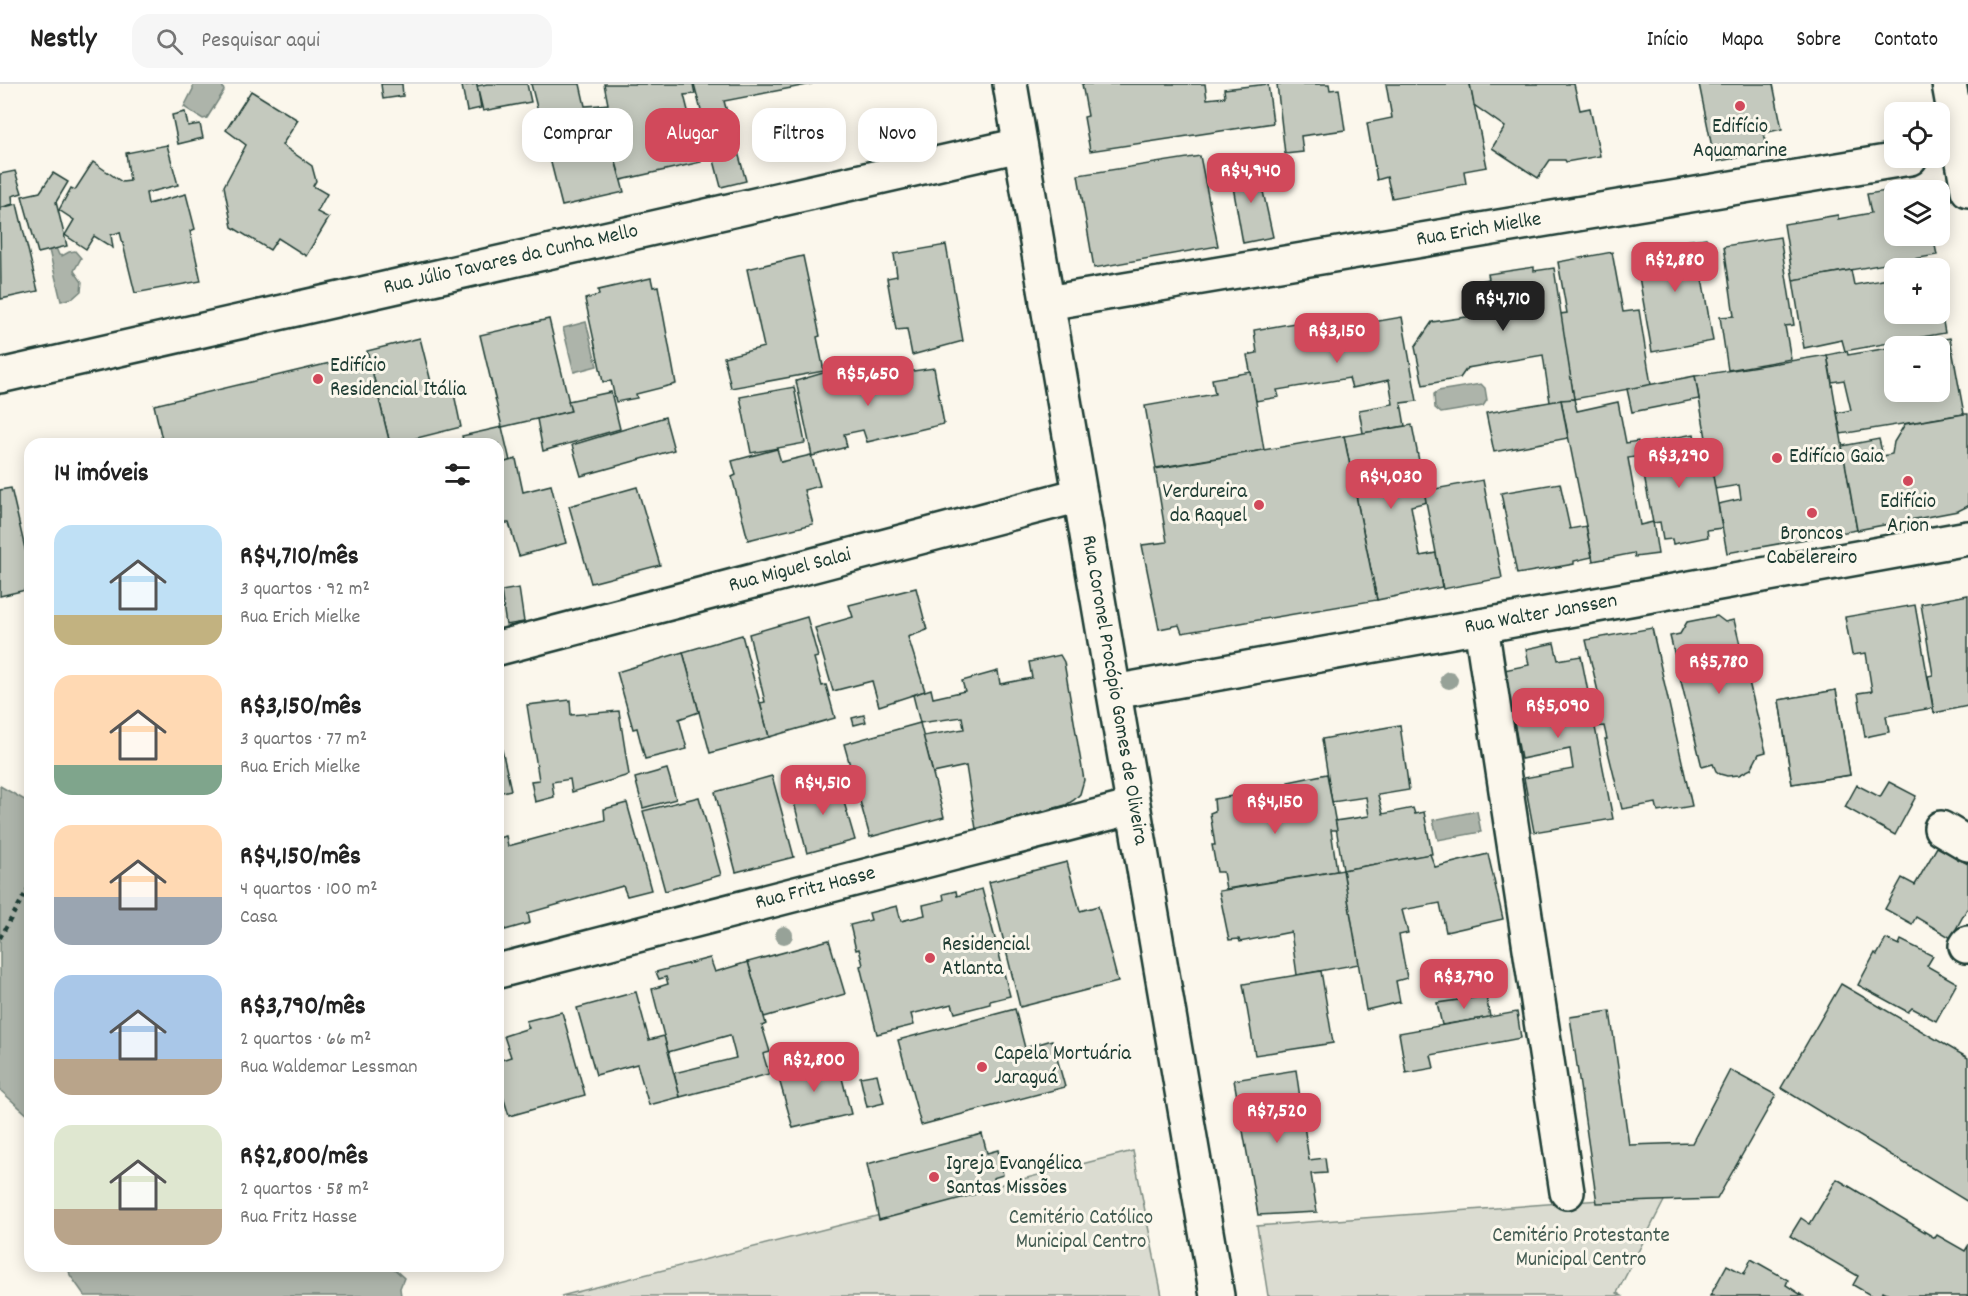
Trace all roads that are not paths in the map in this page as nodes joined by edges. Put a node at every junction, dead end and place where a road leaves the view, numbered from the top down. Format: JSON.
{"nodes":[{"id":1,"x":1010,"y":84,"type":"edge"},
{"id":2,"x":1949,"y":84,"type":"edge"},
{"id":3,"x":1949,"y":102,"type":"edge"},
{"id":4,"x":1020,"y":145,"type":"junction"},
{"id":5,"x":1950,"y":151,"type":"edge"},
{"id":6,"x":1884,"y":162,"type":"edge"},
{"id":7,"x":1968,"y":190,"type":"edge"},
{"id":8,"x":1047,"y":303,"type":"junction"},
{"id":9,"x":0,"y":376,"type":"edge"},
{"id":10,"x":1080,"y":495,"type":"junction"},
{"id":11,"x":1968,"y":538,"type":"edge"},
{"id":12,"x":1481,"y":626,"type":"junction"},
{"id":13,"x":504,"y":646,"type":"edge"},
{"id":14,"x":1114,"y":692,"type":"junction"},
{"id":15,"x":1133,"y":807,"type":"junction"},
{"id":16,"x":504,"y":969,"type":"edge"},
{"id":17,"x":1567,"y":1192,"type":"dead end"},
{"id":18,"x":1217,"y":1296,"type":"edge"}],
"edges":[{"from":1,"to":4,"type":"street","name":"Rua Coronel Procópio Gomes de Oliveira"},
{"from":2,"to":3,"type":"street"},
{"from":4,"to":8,"type":"street","name":"Rua Coronel Procópio Gomes de Oliveira"},
{"from":4,"to":9,"type":"street","name":"Rua Júlio Tavares da Cunha Mello"},
{"from":5,"to":7,"type":"street"},
{"from":6,"to":8,"type":"street","name":"Rua Erich Mielke"},
{"from":8,"to":10,"type":"street","name":"Rua Coronel Procópio Gomes de Oliveira"},
{"from":10,"to":13,"type":"street","name":"Rua Miguel Salai"},
{"from":10,"to":14,"type":"street","name":"Rua Coronel Procópio Gomes de Oliveira"},
{"from":11,"to":12,"type":"street","name":"Rua Walter Janssen"},
{"from":12,"to":14,"type":"street","name":"Rua Walter Janssen"},
{"from":12,"to":17,"type":"street"},
{"from":14,"to":15,"type":"street","name":"Rua Coronel Procópio Gomes de Oliveira"},
{"from":15,"to":16,"type":"street","name":"Rua Fritz Hasse"},
{"from":15,"to":18,"type":"street","name":"Rua Coronel Procópio Gomes de Oliveira"}]}
